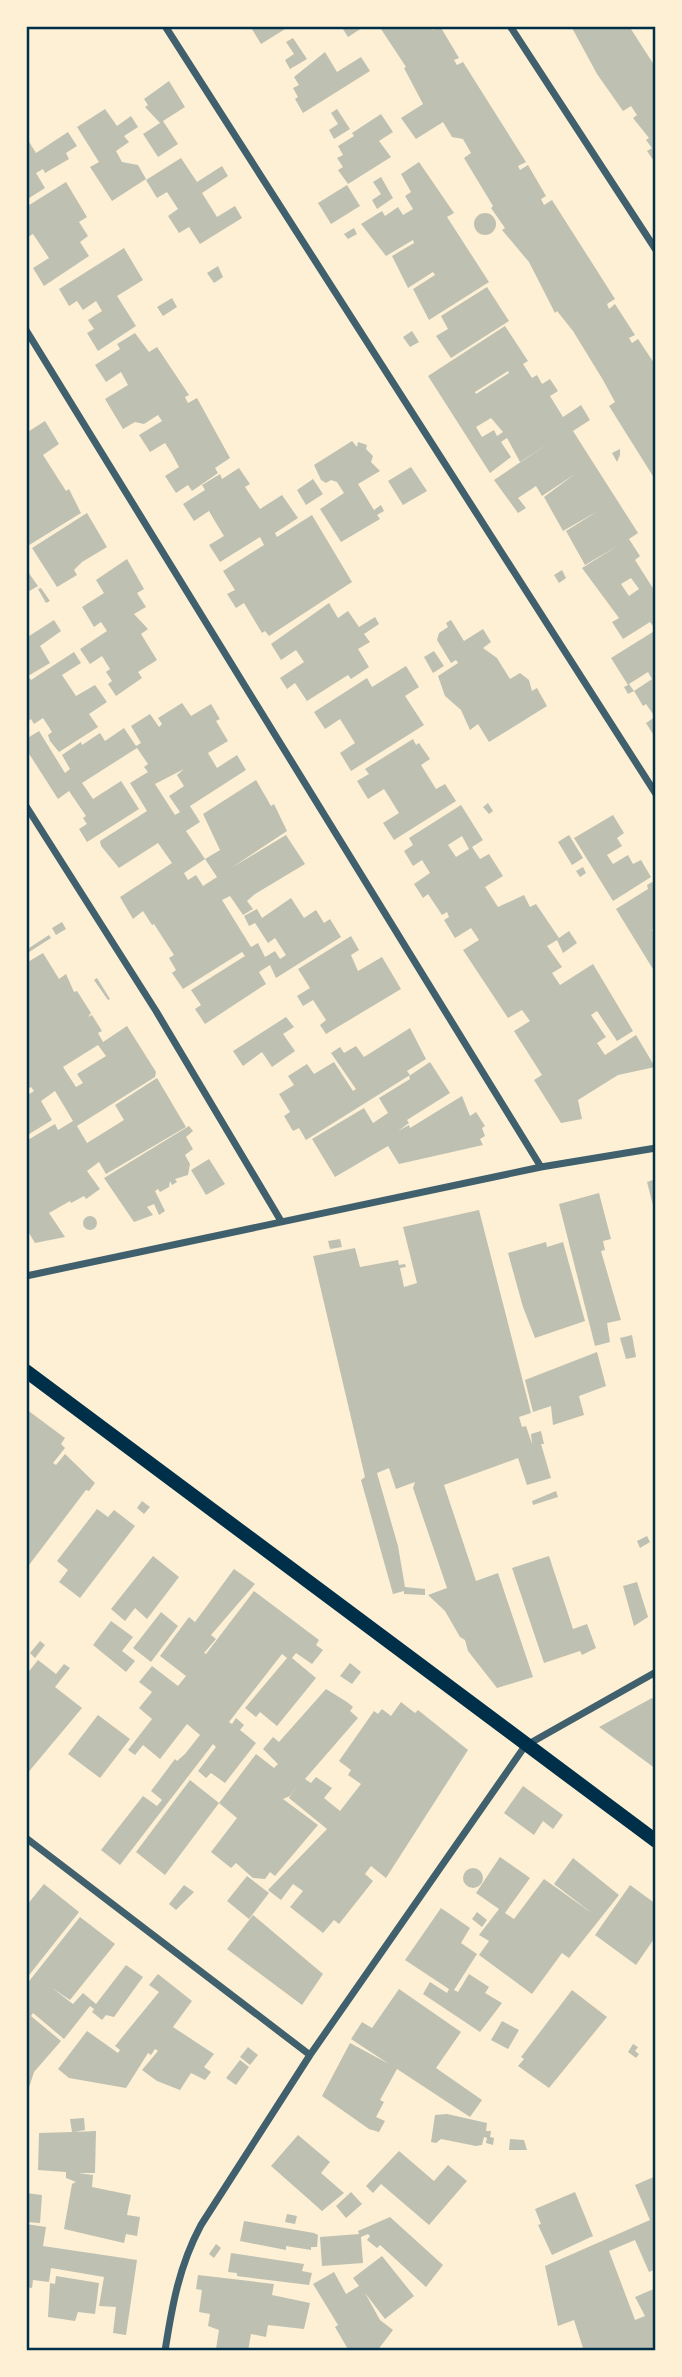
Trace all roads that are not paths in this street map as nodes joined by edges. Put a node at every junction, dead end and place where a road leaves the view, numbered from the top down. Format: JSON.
{"nodes":[{"id":1,"x":165,"y":26,"type":"edge"},
{"id":2,"x":510,"y":26,"type":"edge"},
{"id":3,"x":656,"y":250,"type":"edge"},
{"id":4,"x":26,"y":330,"type":"edge"},
{"id":5,"x":656,"y":794,"type":"edge"},
{"id":6,"x":26,"y":806,"type":"edge"},
{"id":7,"x":656,"y":1148,"type":"edge"},
{"id":8,"x":541,"y":1167,"type":"junction"},
{"id":9,"x":282,"y":1221,"type":"junction"},
{"id":10,"x":26,"y":1276,"type":"edge"},
{"id":11,"x":26,"y":1371,"type":"edge"},
{"id":12,"x":656,"y":1672,"type":"edge"},
{"id":13,"x":525,"y":1746,"type":"junction"},
{"id":14,"x":26,"y":1838,"type":"edge"},
{"id":15,"x":656,"y":1841,"type":"edge"},
{"id":16,"x":310,"y":2055,"type":"junction"},
{"id":17,"x":165,"y":2351,"type":"edge"}],
"edges":[{"from":1,"to":5,"type":"street"},
{"from":2,"to":3,"type":"street"},
{"from":4,"to":8,"type":"street"},
{"from":6,"to":9,"type":"street"},
{"from":7,"to":8,"type":"street"},
{"from":8,"to":9,"type":"street"},
{"from":9,"to":10,"type":"street"},
{"from":11,"to":13,"type":"main road"},
{"from":12,"to":13,"type":"street"},
{"from":13,"to":15,"type":"main road"},
{"from":13,"to":16,"type":"street"},
{"from":14,"to":16,"type":"street"},
{"from":16,"to":17,"type":"street"}]}
